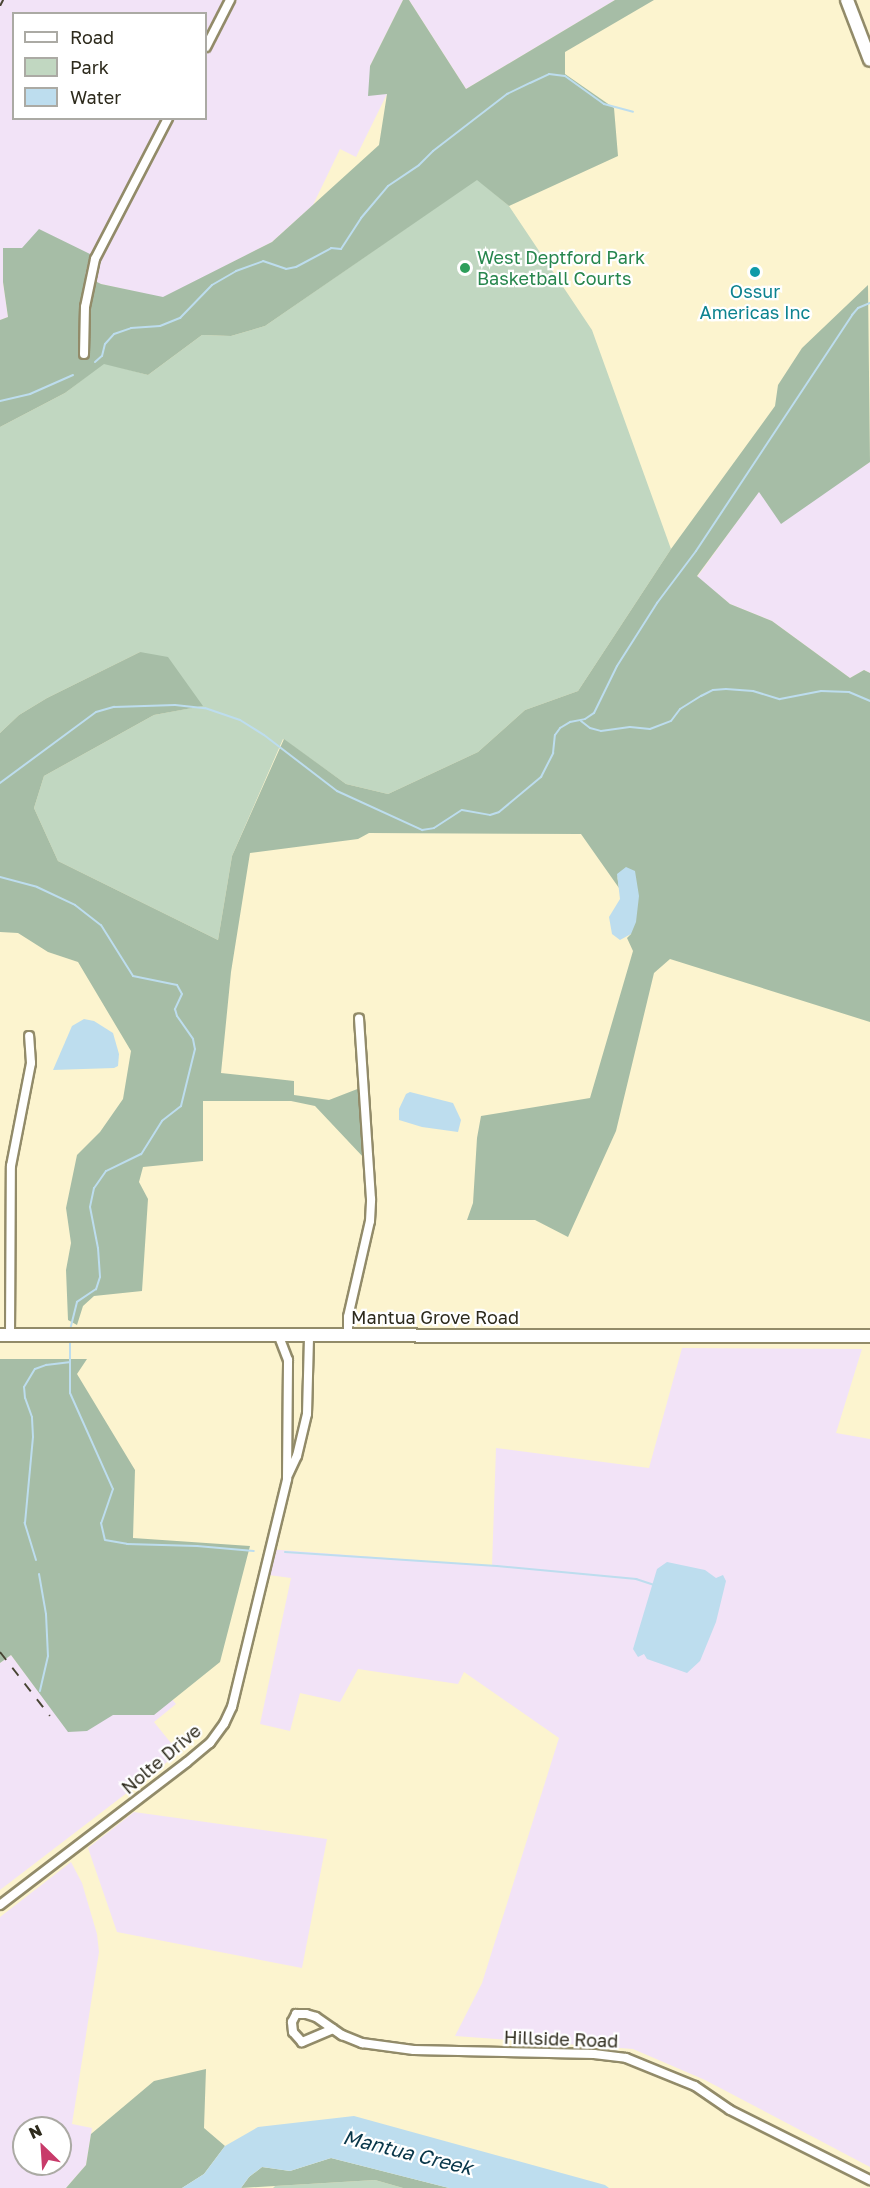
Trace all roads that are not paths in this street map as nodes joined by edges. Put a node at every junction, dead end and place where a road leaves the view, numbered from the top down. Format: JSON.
{"nodes":[{"id":1,"x":230,"y":0,"type":"edge"},
{"id":2,"x":847,"y":0,"type":"edge"},
{"id":3,"x":207,"y":46,"type":"edge"},
{"id":4,"x":870,"y":60,"type":"edge"},
{"id":5,"x":167,"y":120,"type":"edge"},
{"id":6,"x":84,"y":354,"type":"dead end"},
{"id":7,"x":359,"y":1018,"type":"dead end"},
{"id":8,"x":29,"y":1036,"type":"dead end"},
{"id":9,"x":5,"y":1335,"type":"edge"},
{"id":10,"x":348,"y":1335,"type":"junction"},
{"id":11,"x":279,"y":1336,"type":"junction"},
{"id":12,"x":309,"y":1336,"type":"junction"},
{"id":13,"x":870,"y":1336,"type":"edge"},
{"id":14,"x":287,"y":1479,"type":"junction"},
{"id":15,"x":0,"y":1905,"type":"edge"},
{"id":16,"x":333,"y":2029,"type":"junction"},
{"id":17,"x":870,"y":2180,"type":"edge"}],
"edges":[{"from":1,"to":3,"type":"street"},
{"from":2,"to":4,"type":"main road"},
{"from":5,"to":6,"type":"street"},
{"from":7,"to":10,"type":"street"},
{"from":8,"to":9,"type":"street"},
{"from":9,"to":11,"type":"main road","name":"Mantua Grove Road"},
{"from":10,"to":12,"type":"main road","name":"Mantua Grove Road"},
{"from":10,"to":13,"type":"main road","name":"Mantua Grove Road"},
{"from":11,"to":12,"type":"main road","name":"Mantua Grove Road"},
{"from":11,"to":14,"type":"street","name":"Nolte Drive"},
{"from":12,"to":14,"type":"street","name":"Nolte Drive"},
{"from":14,"to":15,"type":"street","name":"Nolte Drive"},
{"from":16,"to":16,"type":"street","name":"Hillside Road"},
{"from":16,"to":17,"type":"street","name":"Hillside Road"}]}
